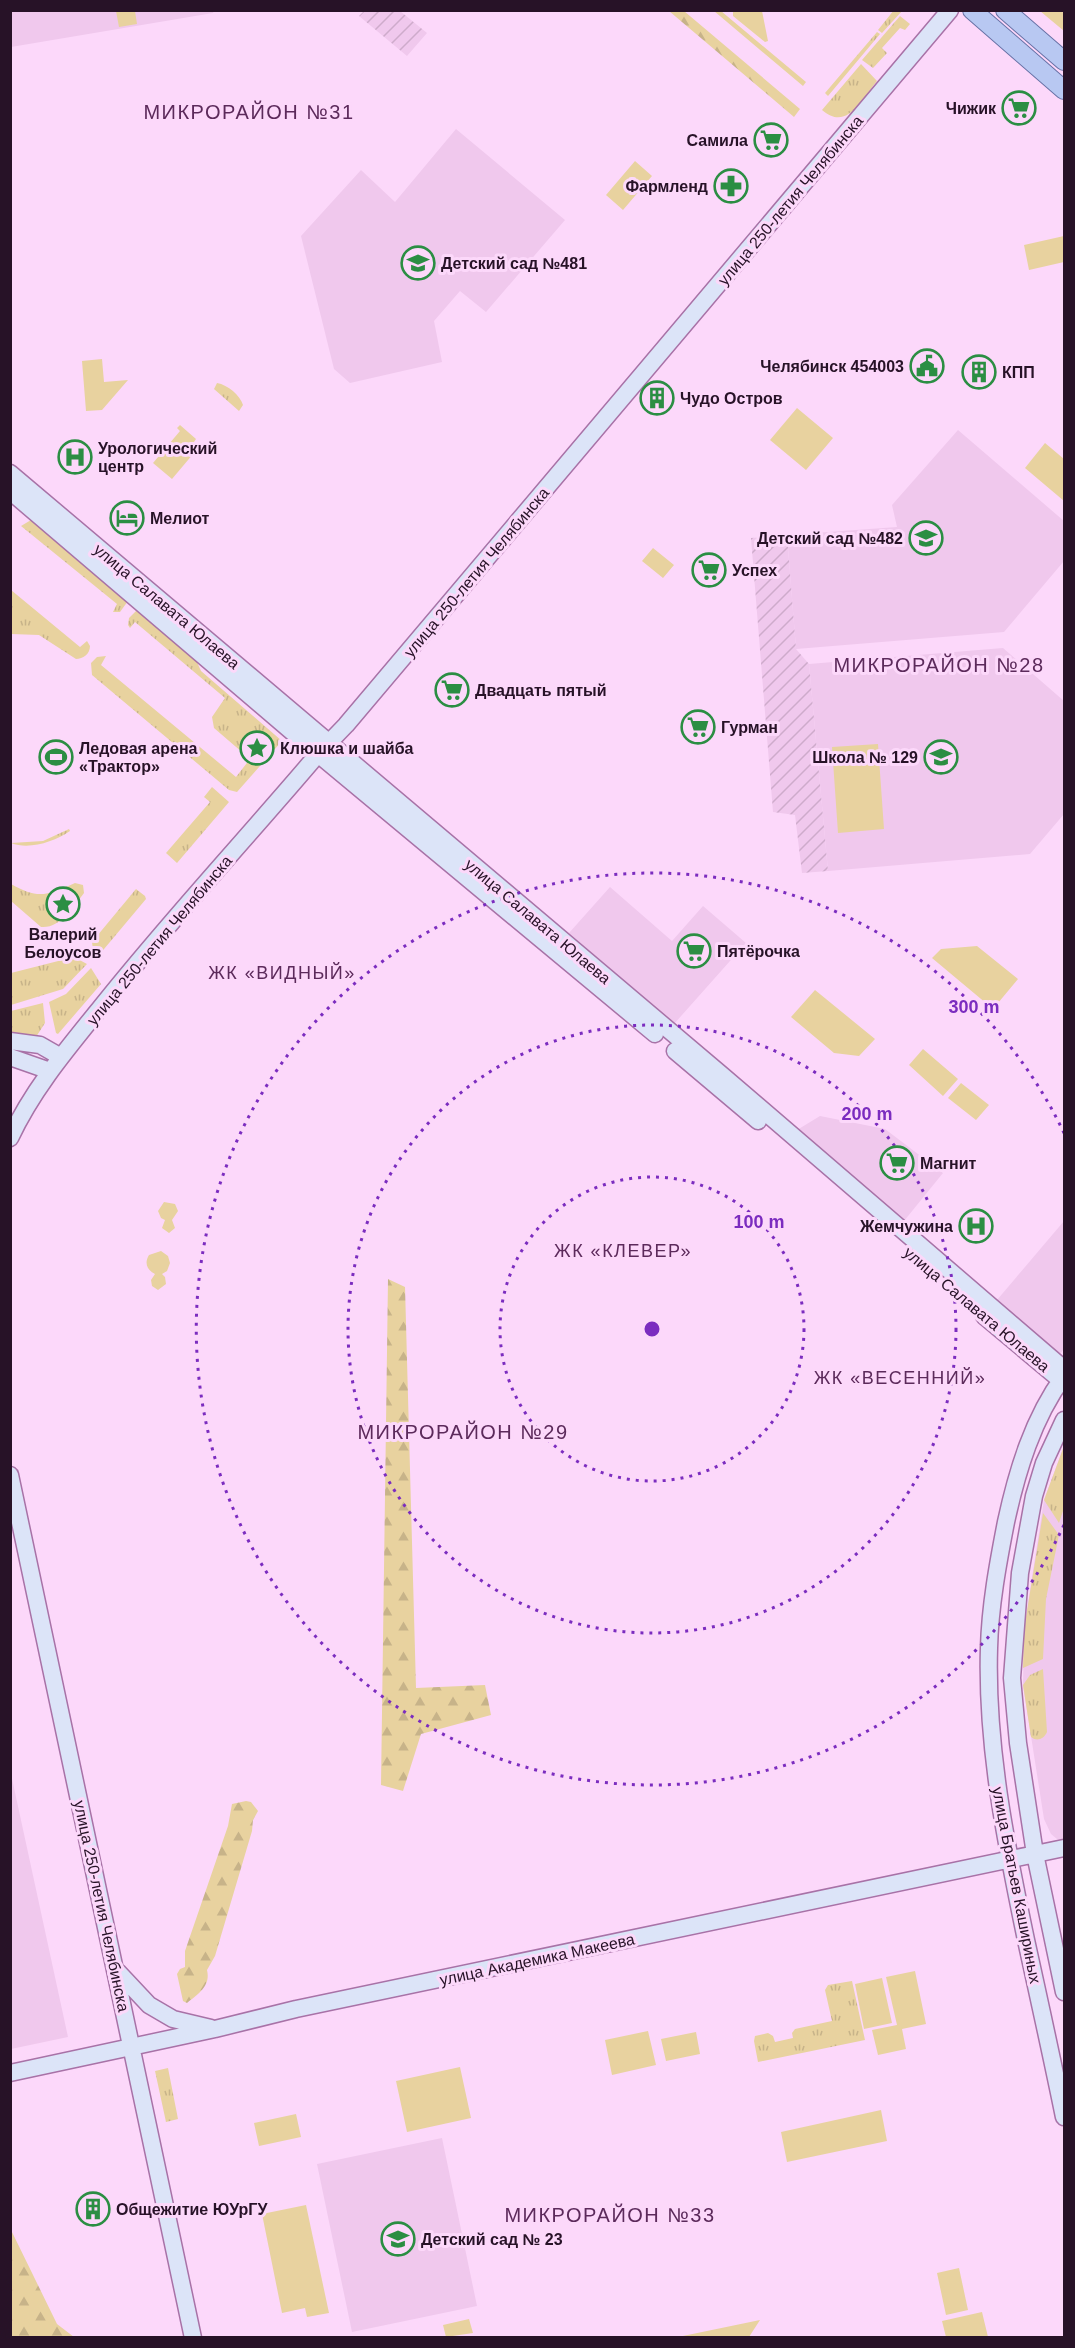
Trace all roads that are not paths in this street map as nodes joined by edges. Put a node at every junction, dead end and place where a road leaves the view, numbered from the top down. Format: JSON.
{"nodes":[{"id":1,"x":950,"y":10,"type":"edge"},
{"id":2,"x":972,"y":10,"type":"edge"},
{"id":3,"x":1005,"y":10,"type":"edge"},
{"id":4,"x":1065,"y":61,"type":"edge"},
{"id":5,"x":1065,"y":90,"type":"edge"},
{"id":6,"x":10,"y":473,"type":"edge"},
{"id":7,"x":10,"y":491,"type":"edge"},
{"id":8,"x":323,"y":749,"type":"junction"},
{"id":9,"x":10,"y":1041,"type":"edge"},
{"id":10,"x":10,"y":1057,"type":"edge"},
{"id":11,"x":61,"y":1057,"type":"junction"},
{"id":12,"x":50,"y":1071,"type":"junction"},
{"id":13,"x":10,"y":1138,"type":"edge"},
{"id":14,"x":1064,"y":1377,"type":"edge"},
{"id":15,"x":1065,"y":1420,"type":"edge"},
{"id":16,"x":10,"y":1475,"type":"edge"},
{"id":17,"x":1065,"y":1848,"type":"edge"},
{"id":18,"x":1035,"y":1854,"type":"junction"},
{"id":19,"x":1009,"y":1860,"type":"junction"},
{"id":20,"x":117,"y":1972,"type":"junction"},
{"id":21,"x":1065,"y":1992,"type":"edge"},
{"id":22,"x":215,"y":2029,"type":"junction"},
{"id":23,"x":132,"y":2047,"type":"junction"},
{"id":24,"x":10,"y":2073,"type":"edge"},
{"id":25,"x":1065,"y":2117,"type":"edge"},
{"id":26,"x":193,"y":2337,"type":"edge"}],
"edges":[{"from":1,"to":8,"type":"street","name":"улица 250-летия Челябинска"},
{"from":2,"to":5,"type":"main road"},
{"from":3,"to":4,"type":"main road"},
{"from":6,"to":8,"type":"street","name":"улица Салавата Юлаева"},
{"from":7,"to":8,"type":"street","name":"улица Салавата Юлаева"},
{"from":8,"to":11,"type":"street","name":"улица 250-летия Челябинска"},
{"from":8,"to":14,"type":"street","name":"улица Салавата Юлаева"},
{"from":9,"to":11,"type":"street"},
{"from":10,"to":12,"type":"street"},
{"from":11,"to":12,"type":"street","name":"улица 250-летия Челябинска"},
{"from":12,"to":13,"type":"street","name":"улица 250-летия Челябинска"},
{"from":14,"to":19,"type":"street","name":"улица Братьев Кашириных"},
{"from":15,"to":18,"type":"street","name":"улица Братьев Кашириных"},
{"from":16,"to":20,"type":"street","name":"улица 250-летия Челябинска"},
{"from":17,"to":18,"type":"street","name":"улица Академика Макеева"},
{"from":18,"to":19,"type":"street","name":"улица Академика Макеева"},
{"from":18,"to":21,"type":"street","name":"улица Братьев Кашириных"},
{"from":19,"to":22,"type":"street","name":"улица Академика Макеева"},
{"from":19,"to":25,"type":"street","name":"улица Братьев Кашириных"},
{"from":20,"to":22,"type":"street"},
{"from":20,"to":23,"type":"street","name":"улица 250-летия Челябинска"},
{"from":22,"to":23,"type":"street","name":"улица Академика Макеева"},
{"from":23,"to":24,"type":"street","name":"улица Академика Макеева"},
{"from":23,"to":26,"type":"street","name":"улица 250-летия Челябинска"}]}
